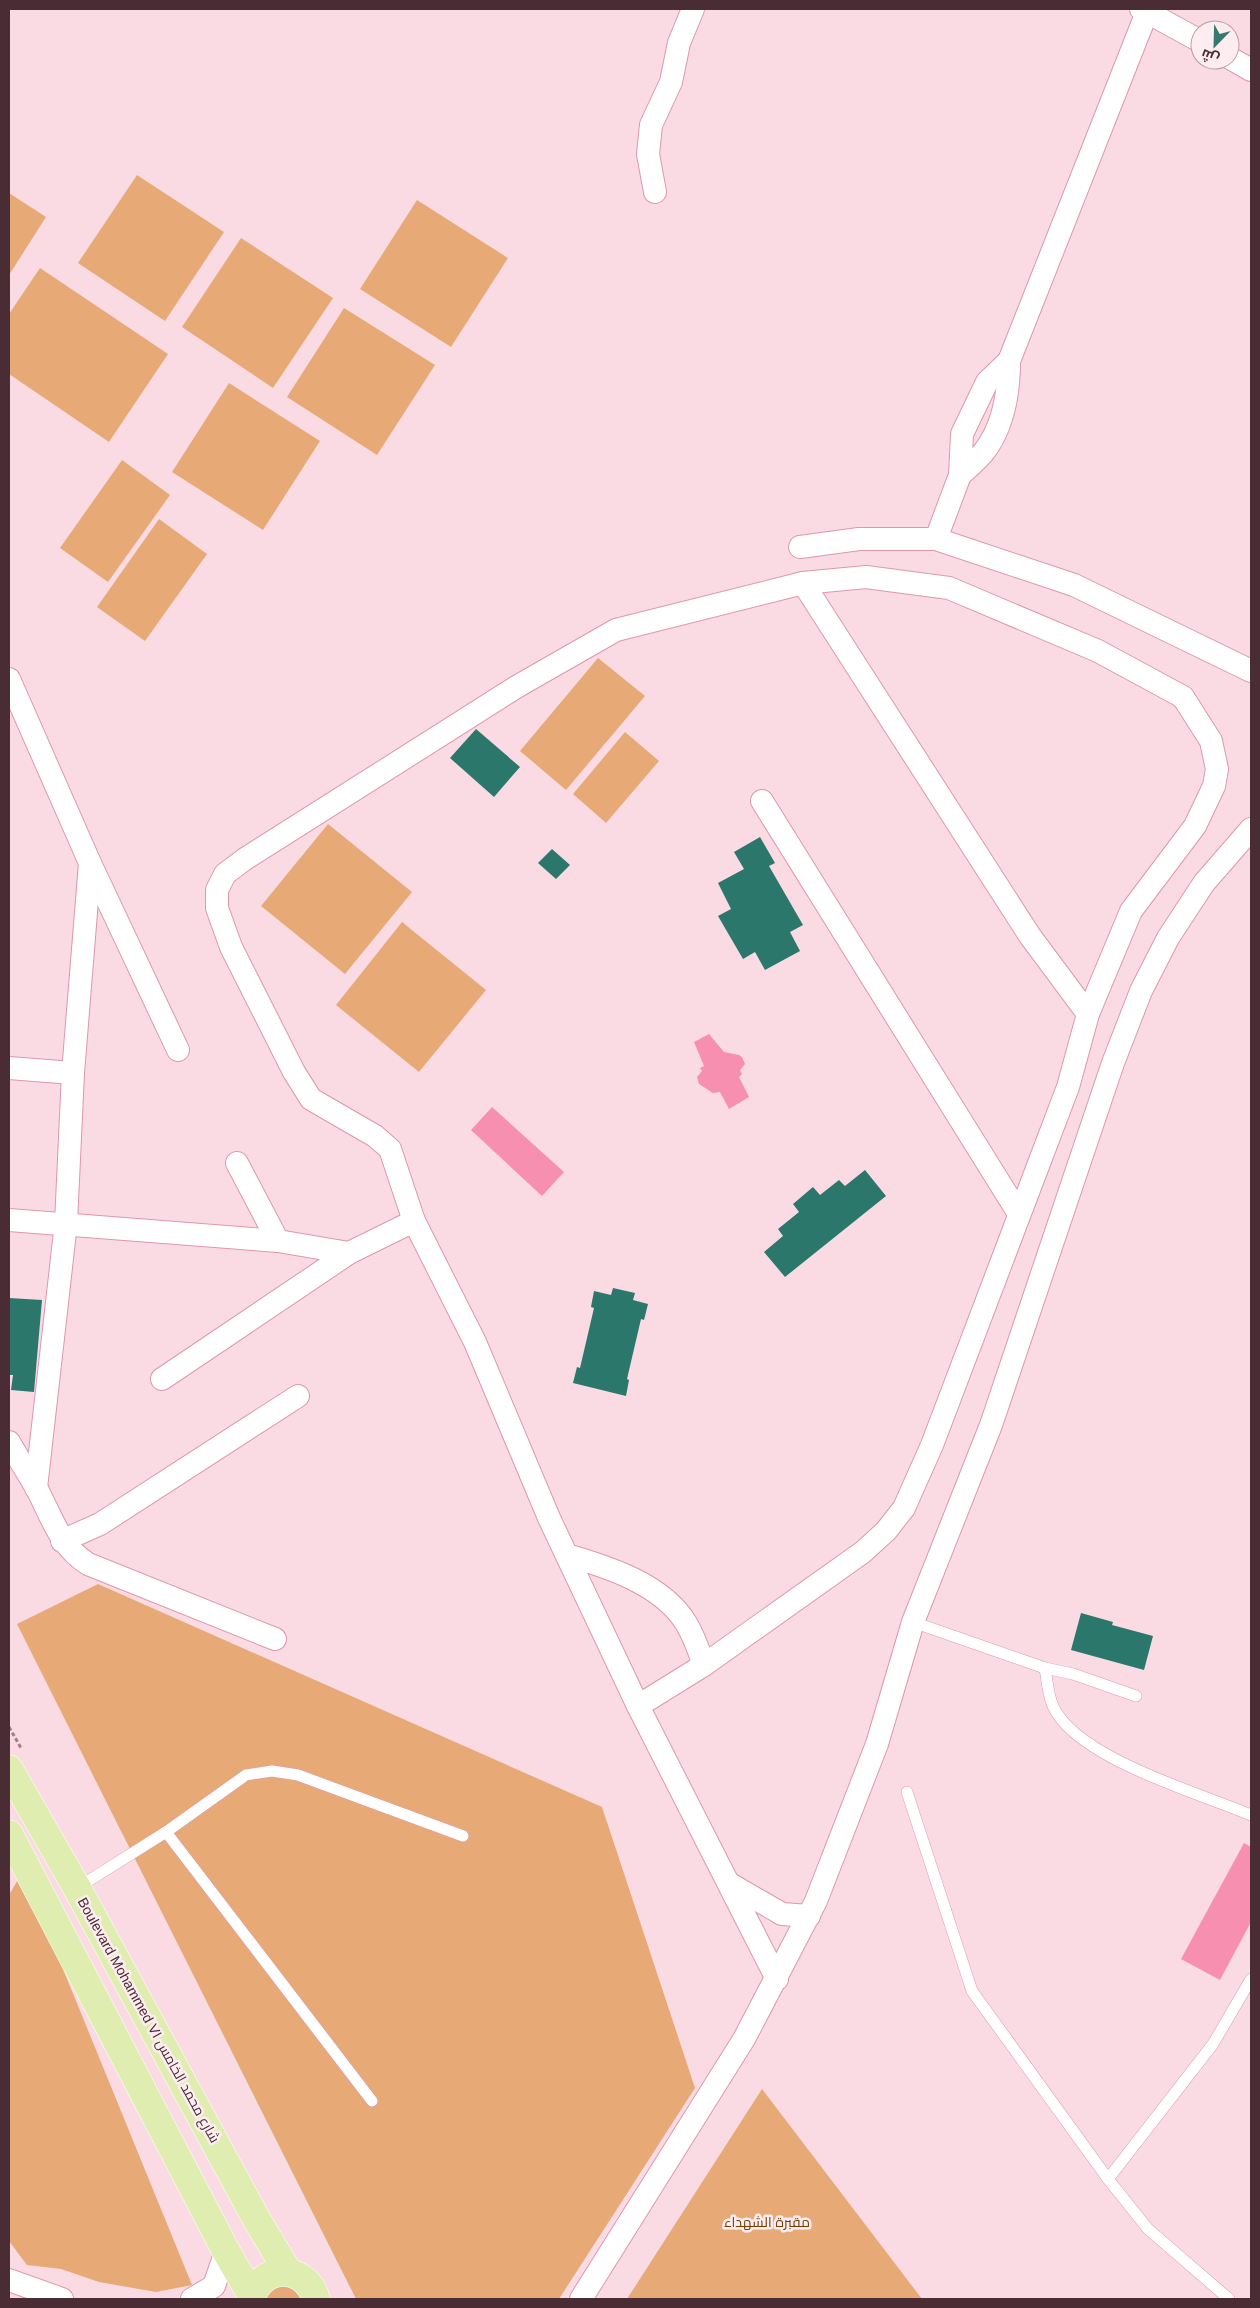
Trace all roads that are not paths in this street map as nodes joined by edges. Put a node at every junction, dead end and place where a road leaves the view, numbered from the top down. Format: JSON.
{"nodes":[{"id":1,"x":694,"y":9,"type":"edge"},
{"id":2,"x":1144,"y":11,"type":"edge"},
{"id":3,"x":1190,"y":36,"type":"edge"},
{"id":4,"x":1240,"y":64,"type":"edge"},
{"id":5,"x":1251,"y":70,"type":"edge"},
{"id":6,"x":655,"y":192,"type":"dead end"},
{"id":7,"x":936,"y":539,"type":"junction"},
{"id":8,"x":800,"y":547,"type":"dead end"},
{"id":9,"x":803,"y":582,"type":"junction"},
{"id":10,"x":1251,"y":671,"type":"edge"},
{"id":11,"x":9,"y":679,"type":"edge"},
{"id":12,"x":18,"y":719,"type":"edge"},
{"id":13,"x":762,"y":801,"type":"dead end"},
{"id":14,"x":1251,"y":829,"type":"edge"},
{"id":15,"x":90,"y":863,"type":"junction"},
{"id":16,"x":1088,"y":1014,"type":"junction"},
{"id":17,"x":178,"y":1050,"type":"dead end"},
{"id":18,"x":9,"y":1068,"type":"edge"},
{"id":19,"x":73,"y":1073,"type":"junction"},
{"id":20,"x":237,"y":1163,"type":"dead end"},
{"id":21,"x":1019,"y":1214,"type":"junction"},
{"id":22,"x":9,"y":1220,"type":"edge"},
{"id":23,"x":414,"y":1221,"type":"junction"},
{"id":24,"x":66,"y":1223,"type":"junction"},
{"id":25,"x":278,"y":1241,"type":"junction"},
{"id":26,"x":349,"y":1254,"type":"junction"},
{"id":27,"x":162,"y":1379,"type":"dead end"},
{"id":28,"x":298,"y":1396,"type":"dead end"},
{"id":29,"x":9,"y":1442,"type":"edge"},
{"id":30,"x":36,"y":1488,"type":"junction"},
{"id":31,"x":62,"y":1541,"type":"junction"},
{"id":32,"x":567,"y":1554,"type":"junction"},
{"id":33,"x":912,"y":1622,"type":"junction"},
{"id":34,"x":275,"y":1639,"type":"dead end"},
{"id":35,"x":704,"y":1666,"type":"junction"},
{"id":36,"x":1045,"y":1668,"type":"junction"},
{"id":37,"x":1136,"y":1696,"type":"dead end"},
{"id":38,"x":638,"y":1706,"type":"junction"},
{"id":39,"x":9,"y":1769,"type":"edge"},
{"id":40,"x":907,"y":1792,"type":"dead end"},
{"id":41,"x":1251,"y":1815,"type":"edge"},
{"id":42,"x":166,"y":1832,"type":"junction"},
{"id":43,"x":9,"y":1834,"type":"edge"},
{"id":44,"x":463,"y":1836,"type":"dead end"},
{"id":45,"x":730,"y":1884,"type":"junction"},
{"id":46,"x":77,"y":1888,"type":"junction"},
{"id":47,"x":809,"y":1916,"type":"junction"},
{"id":48,"x":777,"y":1979,"type":"junction"},
{"id":49,"x":1251,"y":1979,"type":"edge"},
{"id":50,"x":372,"y":2101,"type":"dead end"},
{"id":51,"x":1108,"y":2179,"type":"junction"},
{"id":52,"x":226,"y":2251,"type":"junction"},
{"id":53,"x":288,"y":2272,"type":"junction"},
{"id":54,"x":12,"y":2278,"type":"edge"},
{"id":55,"x":252,"y":2297,"type":"edge"},
{"id":56,"x":62,"y":2299,"type":"edge"},
{"id":57,"x":192,"y":2299,"type":"edge"},
{"id":58,"x":316,"y":2299,"type":"edge"},
{"id":59,"x":581,"y":2299,"type":"edge"},
{"id":60,"x":1229,"y":2299,"type":"edge"}],
"edges":[{"from":1,"to":6,"type":"street"},
{"from":2,"to":3,"type":"street"},
{"from":2,"to":7,"type":"street"},
{"from":4,"to":5,"type":"street"},
{"from":7,"to":8,"type":"street"},
{"from":7,"to":10,"type":"street"},
{"from":9,"to":16,"type":"street"},
{"from":9,"to":16,"type":"street"},
{"from":9,"to":23,"type":"street"},
{"from":11,"to":12,"type":"street"},
{"from":12,"to":15,"type":"street"},
{"from":13,"to":21,"type":"street"},
{"from":14,"to":33,"type":"street"},
{"from":15,"to":17,"type":"street"},
{"from":15,"to":19,"type":"street"},
{"from":16,"to":21,"type":"street"},
{"from":18,"to":19,"type":"street"},
{"from":19,"to":24,"type":"street"},
{"from":20,"to":25,"type":"street"},
{"from":21,"to":35,"type":"street"},
{"from":22,"to":24,"type":"street"},
{"from":23,"to":26,"type":"street"},
{"from":23,"to":32,"type":"street"},
{"from":24,"to":25,"type":"street"},
{"from":24,"to":30,"type":"street"},
{"from":25,"to":26,"type":"street"},
{"from":26,"to":27,"type":"street"},
{"from":28,"to":31,"type":"street"},
{"from":29,"to":30,"type":"street"},
{"from":30,"to":31,"type":"street"},
{"from":31,"to":34,"type":"street"},
{"from":32,"to":35,"type":"street"},
{"from":32,"to":38,"type":"street"},
{"from":33,"to":36,"type":"lane"},
{"from":33,"to":47,"type":"street"},
{"from":35,"to":38,"type":"street"},
{"from":36,"to":37,"type":"lane"},
{"from":36,"to":41,"type":"lane"},
{"from":38,"to":45,"type":"street"},
{"from":39,"to":46,"type":"main road","name":"Boulevard Mohammed VI شارع محمد الخامس"},
{"from":40,"to":51,"type":"lane"},
{"from":42,"to":44,"type":"lane"},
{"from":42,"to":46,"type":"lane"},
{"from":42,"to":50,"type":"lane"},
{"from":43,"to":52,"type":"main road"},
{"from":45,"to":47,"type":"street"},
{"from":45,"to":48,"type":"street"},
{"from":46,"to":53,"type":"main road","name":"Boulevard Mohammed VI شارع محمد الخامس"},
{"from":47,"to":48,"type":"street"},
{"from":48,"to":59,"type":"street"},
{"from":49,"to":51,"type":"lane"},
{"from":51,"to":60,"type":"lane"},
{"from":52,"to":55,"type":"main road"},
{"from":52,"to":57,"type":"street"},
{"from":53,"to":55,"type":"main road"},
{"from":53,"to":58,"type":"main road"},
{"from":54,"to":56,"type":"street"}]}
